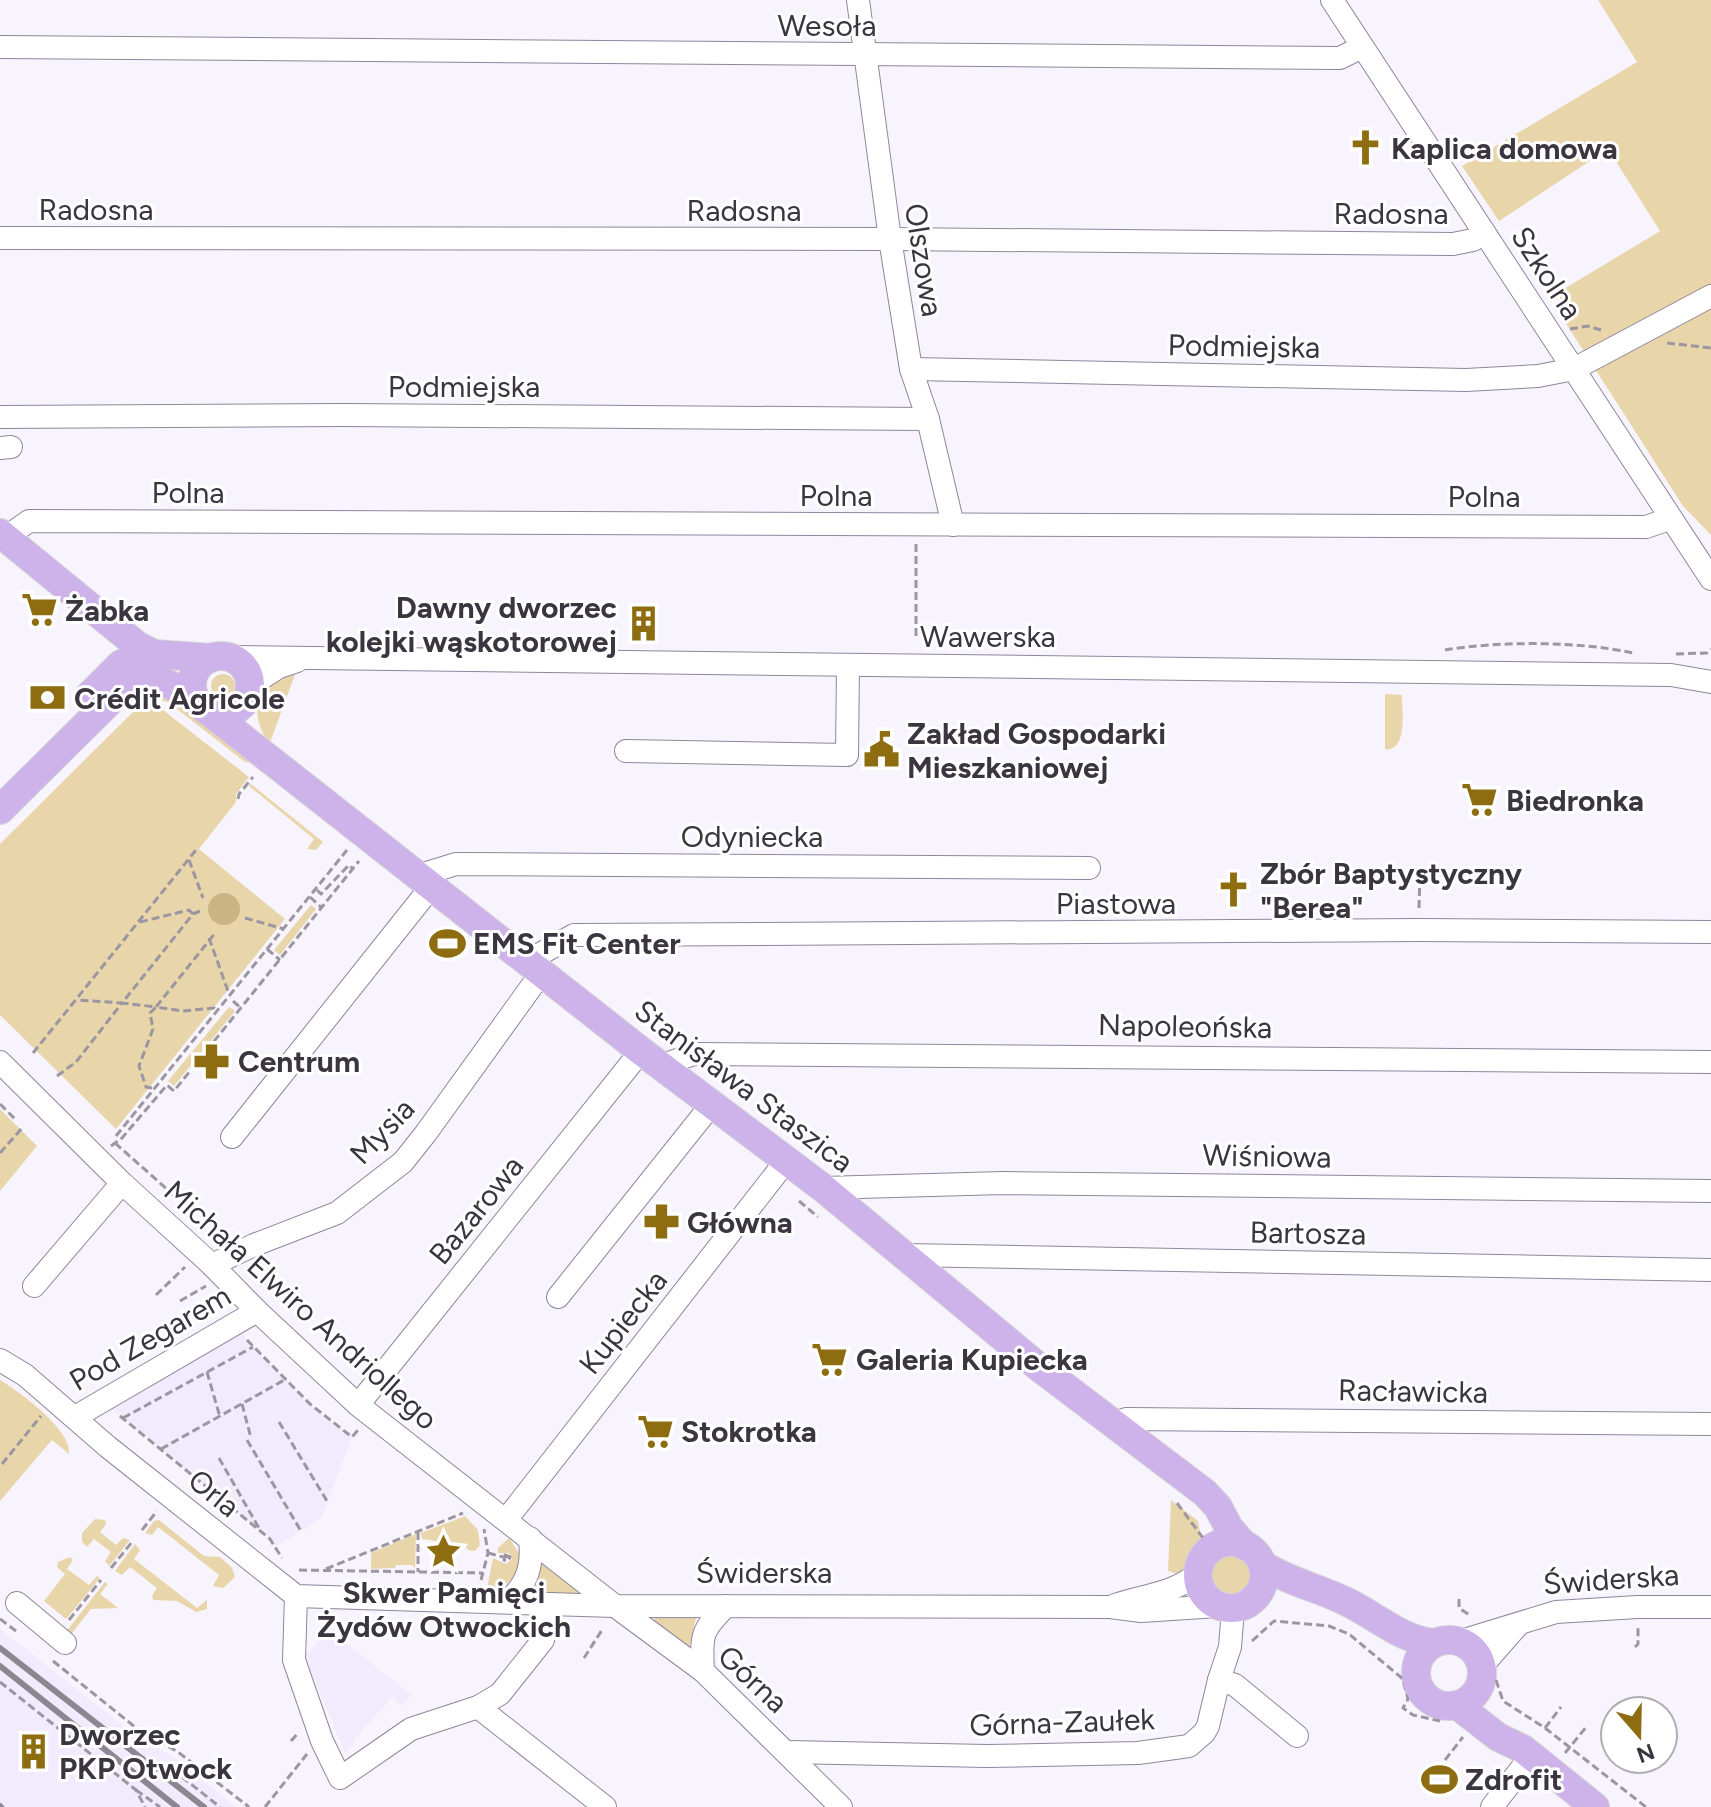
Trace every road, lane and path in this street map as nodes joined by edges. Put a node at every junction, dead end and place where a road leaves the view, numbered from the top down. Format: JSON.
{"nodes":[{"id":1,"x":858,"y":0,"type":"edge"},
{"id":2,"x":1332,"y":0,"type":"edge"},
{"id":3,"x":0,"y":47,"type":"edge"},
{"id":4,"x":1362,"y":47,"type":"junction"},
{"id":5,"x":864,"y":56,"type":"junction"},
{"id":6,"x":1484,"y":232,"type":"junction"},
{"id":7,"x":0,"y":238,"type":"edge"},
{"id":8,"x":890,"y":239,"type":"junction"},
{"id":9,"x":1711,"y":296,"type":"edge"},
{"id":10,"x":911,"y":369,"type":"junction"},
{"id":11,"x":1574,"y":369,"type":"junction"},
{"id":12,"x":0,"y":417,"type":"edge"},
{"id":13,"x":928,"y":419,"type":"junction"},
{"id":14,"x":1669,"y":519,"type":"junction"},
{"id":15,"x":916,"y":525,"type":"junction"},
{"id":16,"x":953,"y":525,"type":"junction"},
{"id":17,"x":3,"y":536,"type":"edge"},
{"id":18,"x":1711,"y":579,"type":"edge"},
{"id":19,"x":916,"y":636,"type":"dead end"},
{"id":20,"x":154,"y":654,"type":"junction"},
{"id":21,"x":221,"y":657,"type":"junction"},
{"id":22,"x":305,"y":657,"type":"junction"},
{"id":23,"x":848,"y":665,"type":"junction"},
{"id":24,"x":1711,"y":666,"type":"edge"},
{"id":25,"x":1671,"y":675,"type":"junction"},
{"id":26,"x":1711,"y":682,"type":"edge"},
{"id":27,"x":249,"y":693,"type":"junction"},
{"id":28,"x":204,"y":707,"type":"junction"},
{"id":29,"x":626,"y":751,"type":"dead end"},
{"id":30,"x":260,"y":764,"type":"junction"},
{"id":31,"x":0,"y":787,"type":"edge"},
{"id":32,"x":238,"y":799,"type":"dead end"},
{"id":33,"x":0,"y":810,"type":"edge"},
{"id":34,"x":348,"y":849,"type":"dead end"},
{"id":35,"x":196,"y":850,"type":"dead end"},
{"id":36,"x":189,"y":859,"type":"junction"},
{"id":37,"x":359,"y":862,"type":"dead end"},
{"id":38,"x":1089,"y":868,"type":"dead end"},
{"id":39,"x":353,"y":869,"type":"junction"},
{"id":40,"x":1484,"y":874,"type":"dead end"},
{"id":41,"x":424,"y":881,"type":"junction"},
{"id":42,"x":316,"y":889,"type":"junction"},
{"id":43,"x":310,"y":897,"type":"junction"},
{"id":44,"x":203,"y":898,"type":"dead end"},
{"id":45,"x":322,"y":908,"type":"junction"},
{"id":46,"x":200,"y":911,"type":"dead end"},
{"id":47,"x":193,"y":914,"type":"junction"},
{"id":48,"x":245,"y":918,"type":"dead end"},
{"id":49,"x":138,"y":923,"type":"junction"},
{"id":50,"x":284,"y":929,"type":"junction"},
{"id":51,"x":1419,"y":930,"type":"junction"},
{"id":52,"x":216,"y":932,"type":"dead end"},
{"id":53,"x":1711,"y":932,"type":"edge"},
{"id":54,"x":209,"y":938,"type":"junction"},
{"id":55,"x":267,"y":949,"type":"junction"},
{"id":56,"x":280,"y":960,"type":"junction"},
{"id":57,"x":536,"y":968,"type":"junction"},
{"id":58,"x":228,"y":991,"type":"dead end"},
{"id":59,"x":77,"y":1000,"type":"junction"},
{"id":60,"x":233,"y":1001,"type":"dead end"},
{"id":61,"x":122,"y":1003,"type":"junction"},
{"id":62,"x":156,"y":1007,"type":"junction"},
{"id":63,"x":241,"y":1008,"type":"junction"},
{"id":64,"x":218,"y":1011,"type":"junction"},
{"id":65,"x":33,"y":1053,"type":"dead end"},
{"id":66,"x":651,"y":1058,"type":"junction"},
{"id":67,"x":0,"y":1062,"type":"edge"},
{"id":68,"x":1711,"y":1062,"type":"edge"},
{"id":69,"x":57,"y":1076,"type":"dead end"},
{"id":70,"x":152,"y":1088,"type":"dead end"},
{"id":71,"x":712,"y":1104,"type":"junction"},
{"id":72,"x":1,"y":1108,"type":"edge"},
{"id":73,"x":15,"y":1119,"type":"dead end"},
{"id":74,"x":23,"y":1127,"type":"dead end"},
{"id":75,"x":116,"y":1136,"type":"dead end"},
{"id":76,"x":232,"y":1137,"type":"dead end"},
{"id":77,"x":114,"y":1143,"type":"junction"},
{"id":78,"x":105,"y":1152,"type":"dead end"},
{"id":79,"x":0,"y":1153,"type":"edge"},
{"id":80,"x":786,"y":1161,"type":"junction"},
{"id":81,"x":122,"y":1183,"type":"junction"},
{"id":82,"x":823,"y":1188,"type":"junction"},
{"id":83,"x":1711,"y":1191,"type":"edge"},
{"id":84,"x":178,"y":1199,"type":"dead end"},
{"id":85,"x":905,"y":1255,"type":"junction"},
{"id":86,"x":188,"y":1264,"type":"dead end"},
{"id":87,"x":1711,"y":1270,"type":"edge"},
{"id":88,"x":211,"y":1275,"type":"junction"},
{"id":89,"x":273,"y":1277,"type":"dead end"},
{"id":90,"x":263,"y":1283,"type":"dead end"},
{"id":91,"x":34,"y":1286,"type":"dead end"},
{"id":92,"x":156,"y":1295,"type":"dead end"},
{"id":93,"x":558,"y":1297,"type":"dead end"},
{"id":94,"x":180,"y":1301,"type":"dead end"},
{"id":95,"x":257,"y":1311,"type":"junction"},
{"id":96,"x":253,"y":1347,"type":"dead end"},
{"id":97,"x":0,"y":1360,"type":"edge"},
{"id":98,"x":207,"y":1372,"type":"junction"},
{"id":99,"x":286,"y":1379,"type":"dead end"},
{"id":100,"x":101,"y":1400,"type":"junction"},
{"id":101,"x":242,"y":1404,"type":"junction"},
{"id":102,"x":358,"y":1405,"type":"junction"},
{"id":103,"x":46,"y":1410,"type":"dead end"},
{"id":104,"x":75,"y":1417,"type":"junction"},
{"id":105,"x":220,"y":1417,"type":"junction"},
{"id":106,"x":123,"y":1418,"type":"junction"},
{"id":107,"x":279,"y":1422,"type":"dead end"},
{"id":108,"x":1115,"y":1423,"type":"junction"},
{"id":109,"x":1711,"y":1424,"type":"edge"},
{"id":110,"x":161,"y":1449,"type":"junction"},
{"id":111,"x":219,"y":1458,"type":"dead end"},
{"id":112,"x":2,"y":1464,"type":"dead end"},
{"id":113,"x":1179,"y":1475,"type":"junction"},
{"id":114,"x":327,"y":1501,"type":"dead end"},
{"id":115,"x":157,"y":1511,"type":"dead end"},
{"id":116,"x":467,"y":1512,"type":"dead end"},
{"id":117,"x":506,"y":1520,"type":"junction"},
{"id":118,"x":142,"y":1530,"type":"dead end"},
{"id":119,"x":301,"y":1531,"type":"dead end"},
{"id":120,"x":418,"y":1532,"type":"junction"},
{"id":121,"x":262,"y":1533,"type":"junction"},
{"id":122,"x":530,"y":1538,"type":"junction"},
{"id":123,"x":132,"y":1542,"type":"dead end"},
{"id":124,"x":488,"y":1545,"type":"dead end"},
{"id":125,"x":488,"y":1553,"type":"junction"},
{"id":126,"x":1254,"y":1556,"type":"junction"},
{"id":127,"x":504,"y":1557,"type":"dead end"},
{"id":128,"x":282,"y":1558,"type":"dead end"},
{"id":129,"x":1202,"y":1564,"type":"junction"},
{"id":130,"x":111,"y":1568,"type":"dead end"},
{"id":131,"x":290,"y":1570,"type":"dead end"},
{"id":132,"x":324,"y":1570,"type":"junction"},
{"id":133,"x":418,"y":1572,"type":"junction"},
{"id":134,"x":101,"y":1580,"type":"dead end"},
{"id":135,"x":296,"y":1596,"type":"junction"},
{"id":136,"x":1459,"y":1599,"type":"dead end"},
{"id":137,"x":507,"y":1602,"type":"junction"},
{"id":138,"x":17,"y":1603,"type":"dead end"},
{"id":139,"x":550,"y":1604,"type":"junction"},
{"id":140,"x":1236,"y":1604,"type":"junction"},
{"id":141,"x":615,"y":1606,"type":"junction"},
{"id":142,"x":726,"y":1606,"type":"junction"},
{"id":143,"x":1110,"y":1607,"type":"junction"},
{"id":144,"x":1711,"y":1607,"type":"edge"},
{"id":145,"x":1344,"y":1609,"type":"junction"},
{"id":146,"x":0,"y":1619,"type":"edge"},
{"id":147,"x":1518,"y":1625,"type":"junction"},
{"id":148,"x":602,"y":1630,"type":"dead end"},
{"id":149,"x":1493,"y":1630,"type":"junction"},
{"id":150,"x":66,"y":1633,"type":"joint"},
{"id":151,"x":25,"y":1638,"type":"dead end"},
{"id":152,"x":1447,"y":1642,"type":"junction"},
{"id":153,"x":1230,"y":1647,"type":"junction"},
{"id":154,"x":42,"y":1652,"type":"dead end"},
{"id":155,"x":584,"y":1658,"type":"dead end"},
{"id":156,"x":703,"y":1671,"type":"junction"},
{"id":157,"x":1416,"y":1674,"type":"junction"},
{"id":158,"x":1485,"y":1677,"type":"junction"},
{"id":159,"x":1219,"y":1680,"type":"junction"},
{"id":160,"x":0,"y":1682,"type":"edge"},
{"id":161,"x":478,"y":1707,"type":"junction"},
{"id":162,"x":1561,"y":1707,"type":"dead end"},
{"id":163,"x":1456,"y":1718,"type":"junction"},
{"id":164,"x":1587,"y":1726,"type":"dead end"},
{"id":165,"x":1545,"y":1728,"type":"junction"},
{"id":166,"x":1297,"y":1736,"type":"dead end"},
{"id":167,"x":322,"y":1741,"type":"junction"},
{"id":168,"x":1570,"y":1747,"type":"junction"},
{"id":169,"x":788,"y":1752,"type":"junction"},
{"id":170,"x":1527,"y":1753,"type":"junction"},
{"id":171,"x":1445,"y":1760,"type":"dead end"},
{"id":172,"x":182,"y":1777,"type":"dead end"},
{"id":173,"x":136,"y":1790,"type":"junction"},
{"id":174,"x":145,"y":1807,"type":"edge"},
{"id":175,"x":160,"y":1807,"type":"edge"},
{"id":176,"x":220,"y":1807,"type":"edge"},
{"id":177,"x":249,"y":1807,"type":"edge"},
{"id":178,"x":265,"y":1807,"type":"edge"},
{"id":179,"x":605,"y":1807,"type":"edge"},
{"id":180,"x":841,"y":1807,"type":"edge"},
{"id":181,"x":1492,"y":1807,"type":"edge"},
{"id":182,"x":1595,"y":1807,"type":"edge"},
{"id":183,"x":1646,"y":1807,"type":"edge"}],
"edges":[{"from":1,"to":5,"type":"street","name":"Olszowa"},
{"from":2,"to":4,"type":"street","name":"Szkolna"},
{"from":3,"to":5,"type":"street","name":"Wesoła"},
{"from":4,"to":5,"type":"street","name":"Wesoła"},
{"from":4,"to":6,"type":"street","name":"Szkolna"},
{"from":5,"to":8,"type":"street","name":"Olszowa"},
{"from":6,"to":8,"type":"street","name":"Radosna"},
{"from":6,"to":11,"type":"street","name":"Szkolna"},
{"from":7,"to":8,"type":"street","name":"Radosna"},
{"from":8,"to":10,"type":"street","name":"Olszowa"},
{"from":9,"to":11,"type":"street","name":"Podmiejska"},
{"from":10,"to":11,"type":"street","name":"Podmiejska"},
{"from":10,"to":13,"type":"street","name":"Olszowa"},
{"from":11,"to":14,"type":"street","name":"Szkolna"},
{"from":12,"to":13,"type":"street","name":"Podmiejska"},
{"from":13,"to":16,"type":"street","name":"Olszowa"},
{"from":14,"to":16,"type":"street","name":"Polna"},
{"from":14,"to":18,"type":"street","name":"Szkolna"},
{"from":15,"to":16,"type":"street","name":"Polna"},
{"from":15,"to":17,"type":"street","name":"Polna"},
{"from":15,"to":19,"type":"path"},
{"from":17,"to":20,"type":"main road"},
{"from":20,"to":21,"type":"main road"},
{"from":20,"to":31,"type":"main road"},
{"from":21,"to":22,"type":"street","name":"Wawerska"},
{"from":21,"to":27,"type":"main road"},
{"from":21,"to":28,"type":"main road"},
{"from":22,"to":23,"type":"street","name":"Wawerska"},
{"from":22,"to":27,"type":"street","name":"Wawerska"},
{"from":23,"to":25,"type":"street","name":"Wawerska"},
{"from":23,"to":29,"type":"street"},
{"from":24,"to":25,"type":"street","name":"Wawerska"},
{"from":25,"to":26,"type":"street","name":"Wawerska"},
{"from":27,"to":28,"type":"main road"},
{"from":27,"to":30,"type":"main road"},
{"from":28,"to":30,"type":"main road","name":"Stanisława Staszica"},
{"from":28,"to":33,"type":"main road","name":"Stanisława Staszica"},
{"from":30,"to":32,"type":"path"},
{"from":30,"to":41,"type":"main road","name":"Stanisława Staszica"},
{"from":34,"to":42,"type":"path"},
{"from":35,"to":36,"type":"path"},
{"from":36,"to":44,"type":"path"},
{"from":36,"to":49,"type":"path"},
{"from":37,"to":39,"type":"path"},
{"from":38,"to":41,"type":"street","name":"Odyniecka"},
{"from":39,"to":42,"type":"path"},
{"from":39,"to":45,"type":"path"},
{"from":40,"to":51,"type":"path"},
{"from":41,"to":57,"type":"main road","name":"Stanisława Staszica"},
{"from":41,"to":76,"type":"street"},
{"from":42,"to":43,"type":"path"},
{"from":43,"to":45,"type":"path"},
{"from":43,"to":50,"type":"path"},
{"from":45,"to":56,"type":"path"},
{"from":46,"to":47,"type":"path"},
{"from":47,"to":49,"type":"path"},
{"from":47,"to":61,"type":"path"},
{"from":48,"to":50,"type":"path"},
{"from":49,"to":59,"type":"path"},
{"from":50,"to":55,"type":"path"},
{"from":51,"to":53,"type":"street","name":"Piastowa"},
{"from":51,"to":57,"type":"street","name":"Piastowa"},
{"from":52,"to":54,"type":"path"},
{"from":54,"to":58,"type":"path"},
{"from":54,"to":62,"type":"path"},
{"from":55,"to":56,"type":"path"},
{"from":55,"to":64,"type":"path"},
{"from":56,"to":63,"type":"path"},
{"from":57,"to":66,"type":"main road","name":"Stanisława Staszica"},
{"from":57,"to":88,"type":"street","name":"Mysia"},
{"from":59,"to":61,"type":"path"},
{"from":59,"to":65,"type":"path"},
{"from":60,"to":63,"type":"path"},
{"from":61,"to":62,"type":"path"},
{"from":61,"to":69,"type":"path"},
{"from":62,"to":64,"type":"path"},
{"from":62,"to":70,"type":"path"},
{"from":63,"to":77,"type":"path"},
{"from":64,"to":75,"type":"path"},
{"from":66,"to":68,"type":"street","name":"Napoleońska"},
{"from":66,"to":71,"type":"main road","name":"Stanisława Staszica"},
{"from":66,"to":102,"type":"street","name":"Bazarowa"},
{"from":67,"to":81,"type":"street","name":"Michała Elwiro Andriollego"},
{"from":71,"to":80,"type":"main road","name":"Stanisława Staszica"},
{"from":71,"to":93,"type":"street"},
{"from":72,"to":73,"type":"path"},
{"from":74,"to":79,"type":"path"},
{"from":77,"to":78,"type":"path"},
{"from":77,"to":84,"type":"path"},
{"from":80,"to":82,"type":"main road","name":"Stanisława Staszica"},
{"from":80,"to":117,"type":"street","name":"Kupiecka"},
{"from":81,"to":88,"type":"street","name":"Michała Elwiro Andriollego"},
{"from":81,"to":91,"type":"street"},
{"from":82,"to":83,"type":"street","name":"Wiśniowa"},
{"from":82,"to":85,"type":"main road","name":"Stanisława Staszica"},
{"from":85,"to":87,"type":"street","name":"Bartosza"},
{"from":85,"to":108,"type":"main road","name":"Stanisława Staszica"},
{"from":86,"to":92,"type":"path"},
{"from":88,"to":94,"type":"path"},
{"from":88,"to":95,"type":"street","name":"Michała Elwiro Andriollego"},
{"from":89,"to":90,"type":"path"},
{"from":95,"to":100,"type":"street","name":"Pod Zegarem"},
{"from":95,"to":102,"type":"street","name":"Michała Elwiro Andriollego"},
{"from":96,"to":98,"type":"path"},
{"from":97,"to":104,"type":"street","name":"Orla"},
{"from":98,"to":105,"type":"path"},
{"from":98,"to":106,"type":"path"},
{"from":99,"to":101,"type":"path"},
{"from":100,"to":104,"type":"street","name":"Pod Zegarem"},
{"from":100,"to":106,"type":"path"},
{"from":101,"to":105,"type":"path"},
{"from":101,"to":119,"type":"path"},
{"from":102,"to":117,"type":"street","name":"Michała Elwiro Andriollego"},
{"from":103,"to":112,"type":"path"},
{"from":104,"to":135,"type":"street","name":"Orla"},
{"from":105,"to":110,"type":"path"},
{"from":106,"to":110,"type":"path"},
{"from":107,"to":114,"type":"path"},
{"from":108,"to":109,"type":"street","name":"Racławicka"},
{"from":108,"to":113,"type":"main road","name":"Stanisława Staszica"},
{"from":110,"to":121,"type":"path"},
{"from":111,"to":121,"type":"path"},
{"from":113,"to":126,"type":"main road","name":"Stanisława Staszica"},
{"from":113,"to":129,"type":"main road","name":"Stanisława Staszica"},
{"from":115,"to":118,"type":"path"},
{"from":116,"to":120,"type":"path"},
{"from":117,"to":122,"type":"street","name":"Michała Elwiro Andriollego"},
{"from":120,"to":132,"type":"path"},
{"from":120,"to":133,"type":"path"},
{"from":121,"to":128,"type":"path"},
{"from":122,"to":137,"type":"street"},
{"from":122,"to":141,"type":"street","name":"Michała Elwiro Andriollego"},
{"from":123,"to":130,"type":"path"},
{"from":124,"to":125,"type":"path"},
{"from":125,"to":127,"type":"path"},
{"from":125,"to":133,"type":"path"},
{"from":126,"to":129,"type":"main road"},
{"from":126,"to":140,"type":"main road"},
{"from":126,"to":145,"type":"main road"},
{"from":129,"to":140,"type":"main road"},
{"from":129,"to":143,"type":"street","name":"Świderska"},
{"from":131,"to":132,"type":"path"},
{"from":132,"to":133,"type":"path"},
{"from":134,"to":150,"type":"path"},
{"from":135,"to":137,"type":"street","name":"Świderska"},
{"from":135,"to":167,"type":"street"},
{"from":136,"to":149,"type":"path"},
{"from":137,"to":139,"type":"street","name":"Świderska"},
{"from":138,"to":150,"type":"street"},
{"from":139,"to":141,"type":"street","name":"Świderska"},
{"from":139,"to":161,"type":"street"},
{"from":140,"to":143,"type":"street","name":"Świderska"},
{"from":140,"to":145,"type":"main road","name":"Świderska"},
{"from":140,"to":153,"type":"street","name":"Górna-Zaułek"},
{"from":141,"to":142,"type":"street","name":"Świderska"},
{"from":141,"to":156,"type":"street","name":"Górna"},
{"from":142,"to":143,"type":"street","name":"Świderska"},
{"from":142,"to":156,"type":"street"},
{"from":144,"to":147,"type":"street","name":"Świderska"},
{"from":145,"to":152,"type":"main road"},
{"from":145,"to":157,"type":"main road"},
{"from":146,"to":151,"type":"path"},
{"from":147,"to":149,"type":"street","name":"Świderska"},
{"from":147,"to":158,"type":"street","name":"Świderska"},
{"from":148,"to":155,"type":"path"},
{"from":149,"to":152,"type":"street","name":"Świderska"},
{"from":152,"to":157,"type":"main road"},
{"from":152,"to":158,"type":"main road"},
{"from":153,"to":159,"type":"street","name":"Górna-Zaułek"},
{"from":153,"to":163,"type":"path"},
{"from":154,"to":177,"type":"path"},
{"from":156,"to":169,"type":"street","name":"Górna"},
{"from":157,"to":163,"type":"main road"},
{"from":158,"to":163,"type":"main road"},
{"from":158,"to":165,"type":"path"},
{"from":158,"to":170,"type":"main road"},
{"from":159,"to":166,"type":"street"},
{"from":159,"to":169,"type":"street","name":"Górna-Zaułek"},
{"from":160,"to":173,"type":"path"},
{"from":161,"to":167,"type":"street"},
{"from":161,"to":179,"type":"street"},
{"from":162,"to":165,"type":"path"},
{"from":163,"to":170,"type":"main road"},
{"from":163,"to":171,"type":"path"},
{"from":164,"to":168,"type":"path"},
{"from":165,"to":168,"type":"path"},
{"from":167,"to":178,"type":"path"},
{"from":168,"to":183,"type":"path"},
{"from":169,"to":180,"type":"street","name":"Górna"},
{"from":170,"to":181,"type":"street"},
{"from":170,"to":182,"type":"main road"},
{"from":172,"to":176,"type":"path"},
{"from":173,"to":174,"type":"path"},
{"from":173,"to":175,"type":"path"}]}
